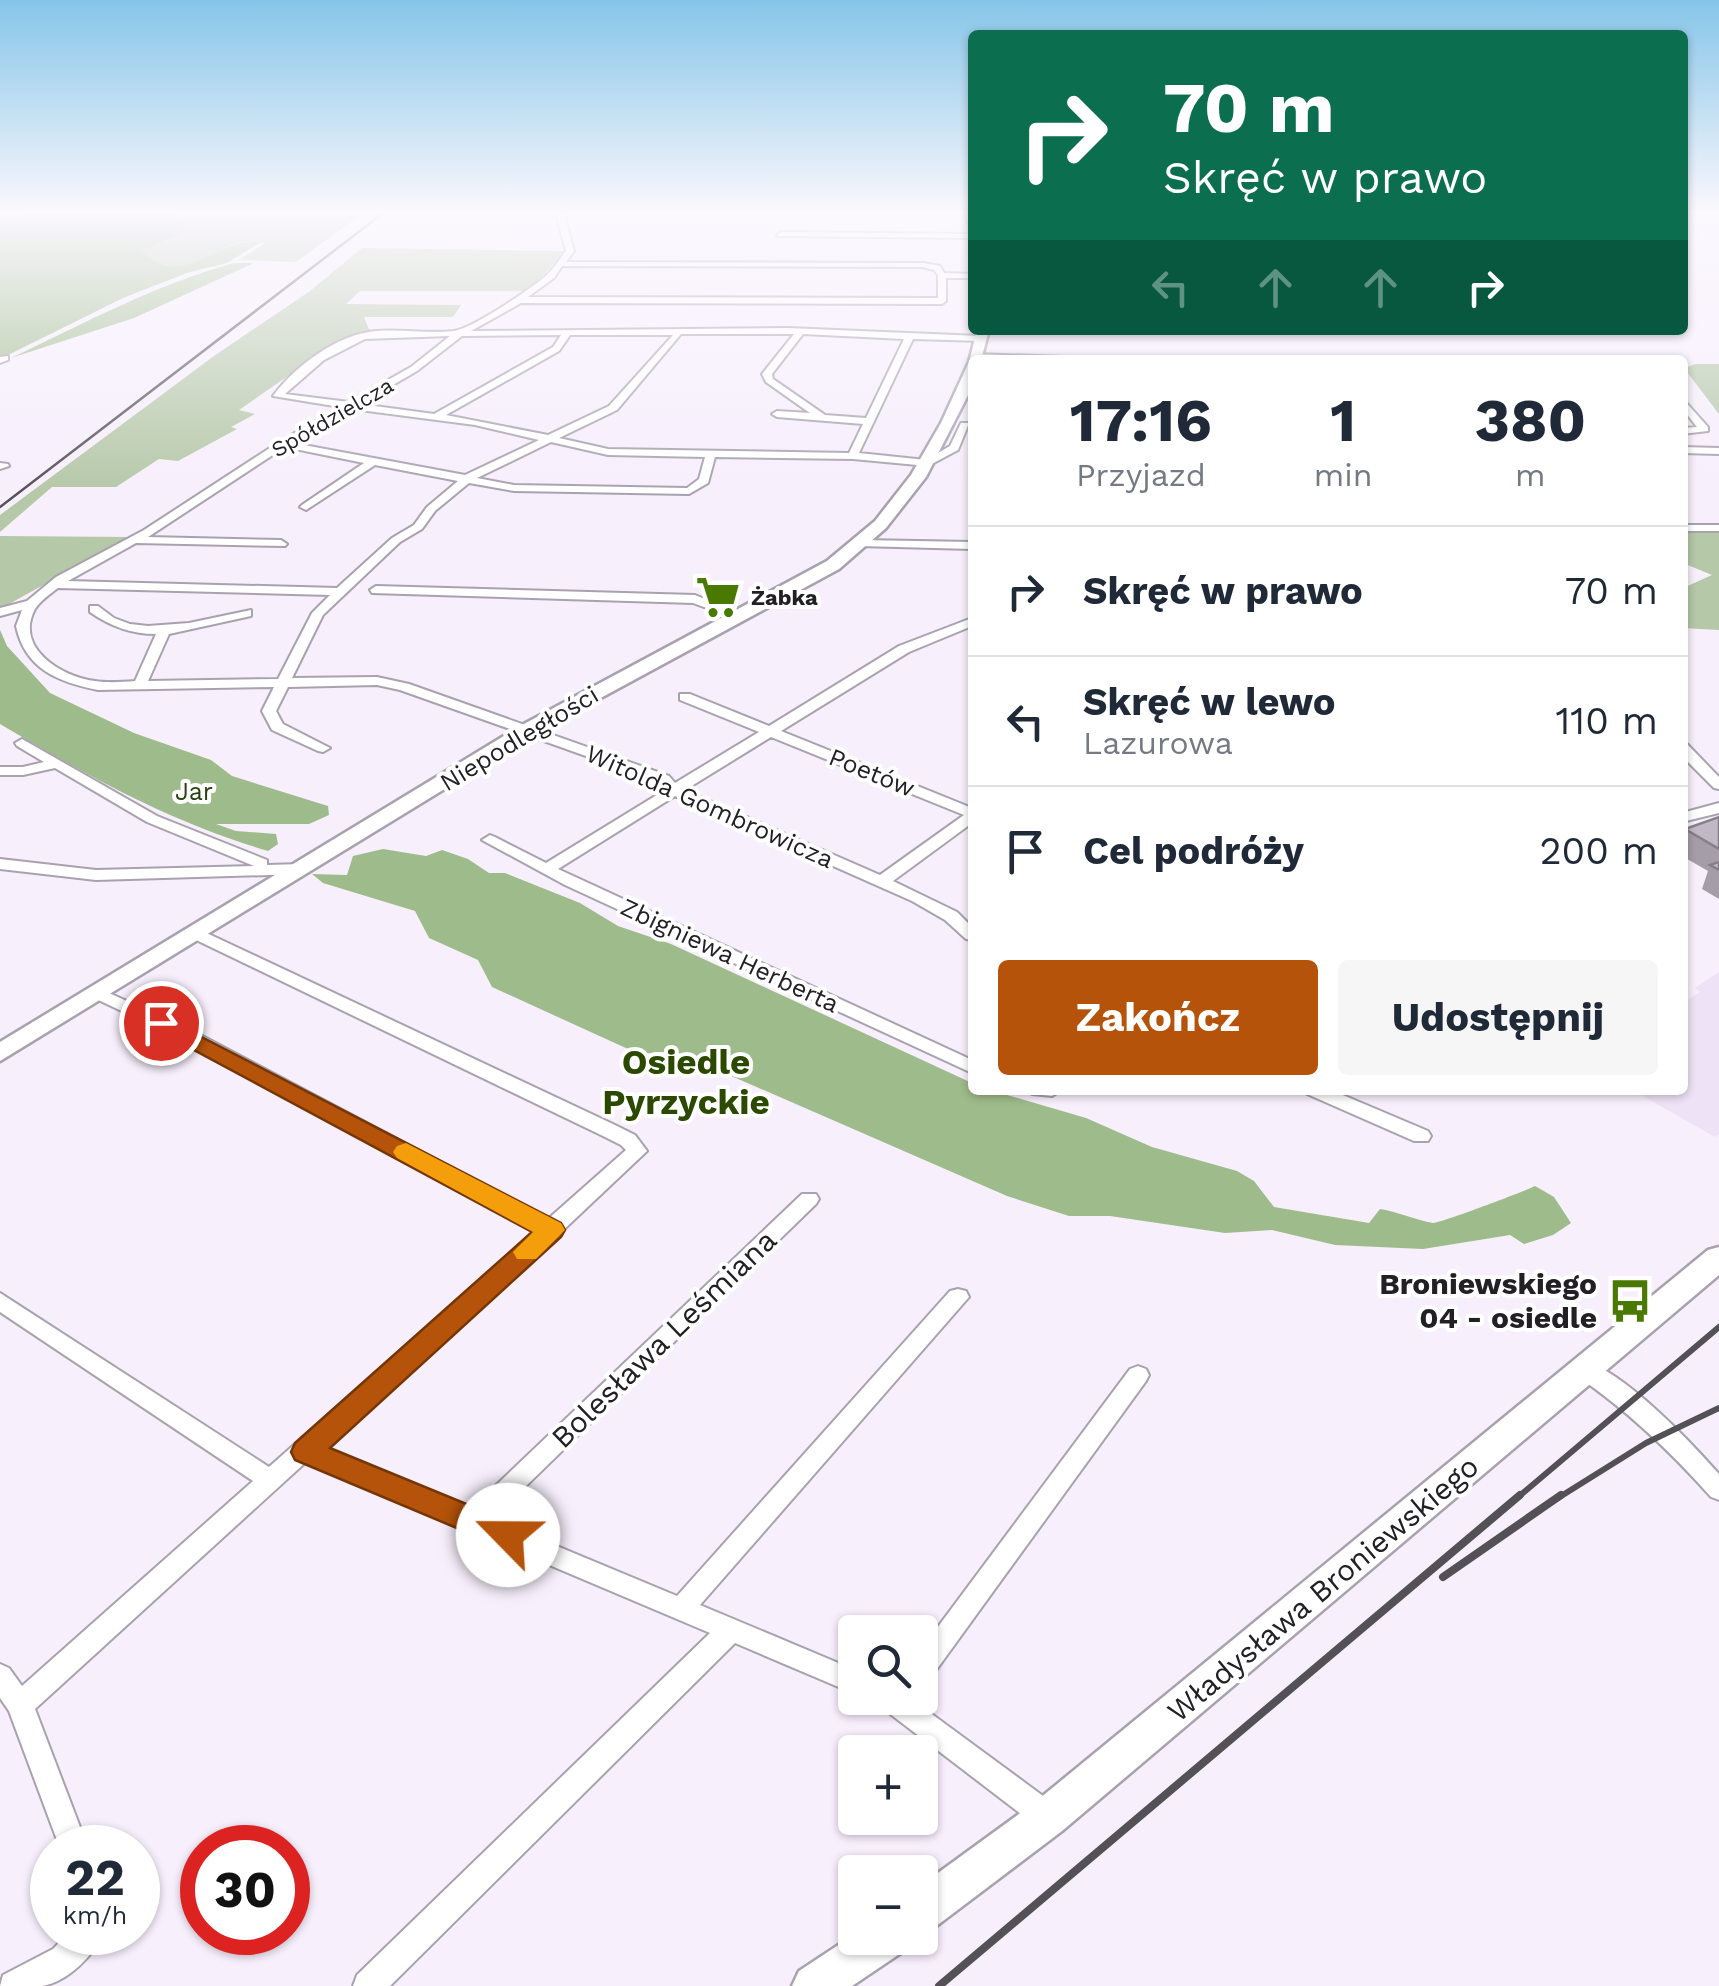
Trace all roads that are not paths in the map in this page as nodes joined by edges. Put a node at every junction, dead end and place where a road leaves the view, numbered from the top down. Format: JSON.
{"nodes":[{"id":1,"x":507,"y":307,"type":"edge"},
{"id":2,"x":800,"y":332,"type":"junction"},
{"id":3,"x":460,"y":333,"type":"junction"},
{"id":4,"x":567,"y":333,"type":"junction"},
{"id":5,"x":968,"y":334,"type":"edge"},
{"id":6,"x":678,"y":335,"type":"junction"},
{"id":7,"x":910,"y":336,"type":"junction"},
{"id":8,"x":968,"y":393,"type":"edge"},
{"id":9,"x":352,"y":406,"type":"junction"},
{"id":10,"x":1688,"y":409,"type":"edge"},
{"id":11,"x":777,"y":414,"type":"dead end"},
{"id":12,"x":435,"y":417,"type":"junction"},
{"id":13,"x":822,"y":418,"type":"junction"},
{"id":14,"x":870,"y":422,"type":"junction"},
{"id":15,"x":962,"y":425,"type":"edge"},
{"id":16,"x":548,"y":440,"type":"junction"},
{"id":17,"x":1688,"y":441,"type":"edge"},
{"id":18,"x":1719,"y":442,"type":"edge"},
{"id":19,"x":1688,"y":443,"type":"edge"},
{"id":20,"x":1688,"y":443,"type":"edge"},
{"id":21,"x":283,"y":444,"type":"junction"},
{"id":22,"x":1719,"y":451,"type":"edge"},
{"id":23,"x":712,"y":453,"type":"junction"},
{"id":24,"x":853,"y":456,"type":"junction"},
{"id":25,"x":373,"y":461,"type":"junction"},
{"id":26,"x":928,"y":463,"type":"junction"},
{"id":27,"x":468,"y":478,"type":"junction"},
{"id":28,"x":306,"y":506,"type":"dead end"},
{"id":29,"x":1688,"y":528,"type":"edge"},
{"id":30,"x":1719,"y":528,"type":"edge"},
{"id":31,"x":134,"y":540,"type":"junction"},
{"id":32,"x":281,"y":544,"type":"dead end"},
{"id":33,"x":862,"y":544,"type":"junction"},
{"id":34,"x":968,"y":546,"type":"edge"},
{"id":35,"x":55,"y":584,"type":"junction"},
{"id":36,"x":376,"y":590,"type":"dead end"},
{"id":37,"x":341,"y":592,"type":"junction"},
{"id":38,"x":32,"y":604,"type":"junction"},
{"id":39,"x":94,"y":609,"type":"dead end"},
{"id":40,"x":0,"y":612,"type":"edge"},
{"id":41,"x":247,"y":613,"type":"dead end"},
{"id":42,"x":740,"y":616,"type":"junction"},
{"id":43,"x":968,"y":624,"type":"edge"},
{"id":44,"x":164,"y":630,"type":"junction"},
{"id":45,"x":285,"y":682,"type":"junction"},
{"id":46,"x":140,"y":686,"type":"junction"},
{"id":47,"x":685,"y":697,"type":"dead end"},
{"id":48,"x":529,"y":729,"type":"junction"},
{"id":49,"x":771,"y":731,"type":"junction"},
{"id":50,"x":22,"y":743,"type":"dead end"},
{"id":51,"x":322,"y":748,"type":"dead end"},
{"id":52,"x":1688,"y":753,"type":"edge"},
{"id":53,"x":57,"y":763,"type":"junction"},
{"id":54,"x":0,"y":771,"type":"edge"},
{"id":55,"x":1719,"y":785,"type":"edge"},
{"id":56,"x":673,"y":790,"type":"junction"},
{"id":57,"x":1719,"y":808,"type":"edge"},
{"id":58,"x":968,"y":812,"type":"edge"},
{"id":59,"x":1688,"y":816,"type":"edge"},
{"id":60,"x":968,"y":817,"type":"edge"},
{"id":61,"x":490,"y":840,"type":"dead end"},
{"id":62,"x":0,"y":864,"type":"edge"},
{"id":63,"x":270,"y":867,"type":"junction"},
{"id":64,"x":548,"y":868,"type":"junction"},
{"id":65,"x":302,"y":869,"type":"junction"},
{"id":66,"x":882,"y":881,"type":"junction"},
{"id":67,"x":968,"y":932,"type":"edge"},
{"id":68,"x":198,"y":934,"type":"junction"},
{"id":69,"x":98,"y":994,"type":"junction"},
{"id":70,"x":0,"y":1053,"type":"edge"},
{"id":71,"x":968,"y":1065,"type":"edge"},
{"id":72,"x":1326,"y":1095,"type":"edge"},
{"id":73,"x":1421,"y":1136,"type":"dead end"},
{"id":74,"x":810,"y":1199,"type":"dead end"},
{"id":75,"x":551,"y":1230,"type":"junction"},
{"id":76,"x":1719,"y":1258,"type":"edge"},
{"id":77,"x":958,"y":1297,"type":"dead end"},
{"id":78,"x":0,"y":1302,"type":"edge"},
{"id":79,"x":1585,"y":1370,"type":"junction"},
{"id":80,"x":1138,"y":1374,"type":"dead end"},
{"id":81,"x":306,"y":1452,"type":"junction"},
{"id":82,"x":272,"y":1481,"type":"junction"},
{"id":83,"x":1719,"y":1490,"type":"edge"},
{"id":84,"x":474,"y":1521,"type":"junction"},
{"id":85,"x":681,"y":1609,"type":"junction"},
{"id":86,"x":731,"y":1630,"type":"junction"},
{"id":87,"x":938,"y":1647,"type":"edge"},
{"id":88,"x":838,"y":1675,"type":"edge"},
{"id":89,"x":0,"y":1676,"type":"edge"},
{"id":90,"x":20,"y":1706,"type":"junction"},
{"id":91,"x":917,"y":1715,"type":"edge"},
{"id":92,"x":1048,"y":1817,"type":"junction"},
{"id":93,"x":65,"y":1825,"type":"edge"},
{"id":94,"x":938,"y":1899,"type":"edge"},
{"id":95,"x":68,"y":1955,"type":"edge"},
{"id":96,"x":860,"y":1955,"type":"edge"},
{"id":97,"x":14,"y":1986,"type":"edge"},
{"id":98,"x":368,"y":1986,"type":"edge"},
{"id":99,"x":814,"y":1986,"type":"edge"}],
"edges":[{"from":1,"to":3,"type":"street","name":"Spółdzielcza"},
{"from":2,"to":6,"type":"street"},
{"from":2,"to":7,"type":"street"},
{"from":2,"to":13,"type":"street"},
{"from":3,"to":4,"type":"street"},
{"from":3,"to":9,"type":"street","name":"Spółdzielcza"},
{"from":3,"to":9,"type":"street"},
{"from":4,"to":6,"type":"street"},
{"from":4,"to":12,"type":"street"},
{"from":5,"to":7,"type":"street"},
{"from":6,"to":16,"type":"street"},
{"from":7,"to":14,"type":"street"},
{"from":8,"to":15,"type":"street","name":"Niepodległości"},
{"from":9,"to":12,"type":"street"},
{"from":9,"to":21,"type":"street","name":"Spółdzielcza"},
{"from":10,"to":17,"type":"street"},
{"from":11,"to":13,"type":"street"},
{"from":12,"to":16,"type":"street"},
{"from":13,"to":14,"type":"street"},
{"from":14,"to":24,"type":"street"},
{"from":15,"to":26,"type":"street","name":"Niepodległości"},
{"from":16,"to":23,"type":"street"},
{"from":16,"to":27,"type":"street"},
{"from":18,"to":19,"type":"street"},
{"from":20,"to":22,"type":"street"},
{"from":21,"to":25,"type":"street"},
{"from":21,"to":31,"type":"street","name":"Spółdzielcza"},
{"from":23,"to":24,"type":"street"},
{"from":23,"to":27,"type":"street"},
{"from":24,"to":26,"type":"street"},
{"from":25,"to":27,"type":"street"},
{"from":25,"to":28,"type":"street"},
{"from":26,"to":33,"type":"street","name":"Niepodległości"},
{"from":27,"to":37,"type":"street"},
{"from":29,"to":30,"type":"street"},
{"from":31,"to":32,"type":"street"},
{"from":31,"to":35,"type":"street","name":"Spółdzielcza"},
{"from":33,"to":34,"type":"street"},
{"from":33,"to":42,"type":"street","name":"Niepodległości"},
{"from":35,"to":37,"type":"street"},
{"from":35,"to":38,"type":"street"},
{"from":36,"to":42,"type":"street"},
{"from":37,"to":45,"type":"street"},
{"from":38,"to":40,"type":"street"},
{"from":38,"to":46,"type":"street","name":"Witolda Gombrowicza"},
{"from":39,"to":44,"type":"street"},
{"from":41,"to":44,"type":"street"},
{"from":42,"to":48,"type":"street","name":"Niepodległości"},
{"from":43,"to":49,"type":"street"},
{"from":44,"to":46,"type":"street"},
{"from":45,"to":46,"type":"street","name":"Witolda Gombrowicza"},
{"from":45,"to":48,"type":"street","name":"Witolda Gombrowicza"},
{"from":45,"to":51,"type":"street"},
{"from":47,"to":49,"type":"street","name":"Poetów"},
{"from":48,"to":56,"type":"street","name":"Witolda Gombrowicza"},
{"from":48,"to":65,"type":"street","name":"Niepodległości"},
{"from":49,"to":56,"type":"street"},
{"from":49,"to":58,"type":"street","name":"Poetów"},
{"from":50,"to":53,"type":"street"},
{"from":52,"to":55,"type":"street"},
{"from":53,"to":54,"type":"street"},
{"from":53,"to":63,"type":"street"},
{"from":56,"to":64,"type":"street"},
{"from":56,"to":66,"type":"street","name":"Witolda Gombrowicza"},
{"from":57,"to":59,"type":"street"},
{"from":60,"to":66,"type":"street"},
{"from":61,"to":64,"type":"street","name":"Zbigniewa Herberta"},
{"from":62,"to":63,"type":"street"},
{"from":63,"to":65,"type":"street"},
{"from":64,"to":71,"type":"street","name":"Zbigniewa Herberta"},
{"from":65,"to":68,"type":"street","name":"Niepodległości"},
{"from":66,"to":67,"type":"street","name":"Witolda Gombrowicza"},
{"from":68,"to":69,"type":"street","name":"Niepodległości"},
{"from":68,"to":75,"type":"street"},
{"from":69,"to":70,"type":"street","name":"Niepodległości"},
{"from":69,"to":75,"type":"street"},
{"from":72,"to":73,"type":"street"},
{"from":74,"to":84,"type":"street","name":"Bolesława Leśmiana"},
{"from":75,"to":81,"type":"street"},
{"from":76,"to":79,"type":"street","name":"Władysława Broniewskiego"},
{"from":77,"to":85,"type":"street"},
{"from":78,"to":82,"type":"street"},
{"from":79,"to":83,"type":"street"},
{"from":79,"to":92,"type":"street","name":"Władysława Broniewskiego"},
{"from":80,"to":87,"type":"street"},
{"from":81,"to":82,"type":"street"},
{"from":81,"to":84,"type":"street"},
{"from":82,"to":90,"type":"street"},
{"from":84,"to":85,"type":"street"},
{"from":85,"to":86,"type":"street"},
{"from":86,"to":88,"type":"street"},
{"from":86,"to":98,"type":"street"},
{"from":89,"to":90,"type":"street"},
{"from":90,"to":93,"type":"street"},
{"from":91,"to":92,"type":"street"},
{"from":92,"to":94,"type":"street","name":"Władysława Broniewskiego"},
{"from":95,"to":97,"type":"street"},
{"from":96,"to":99,"type":"street"}]}
